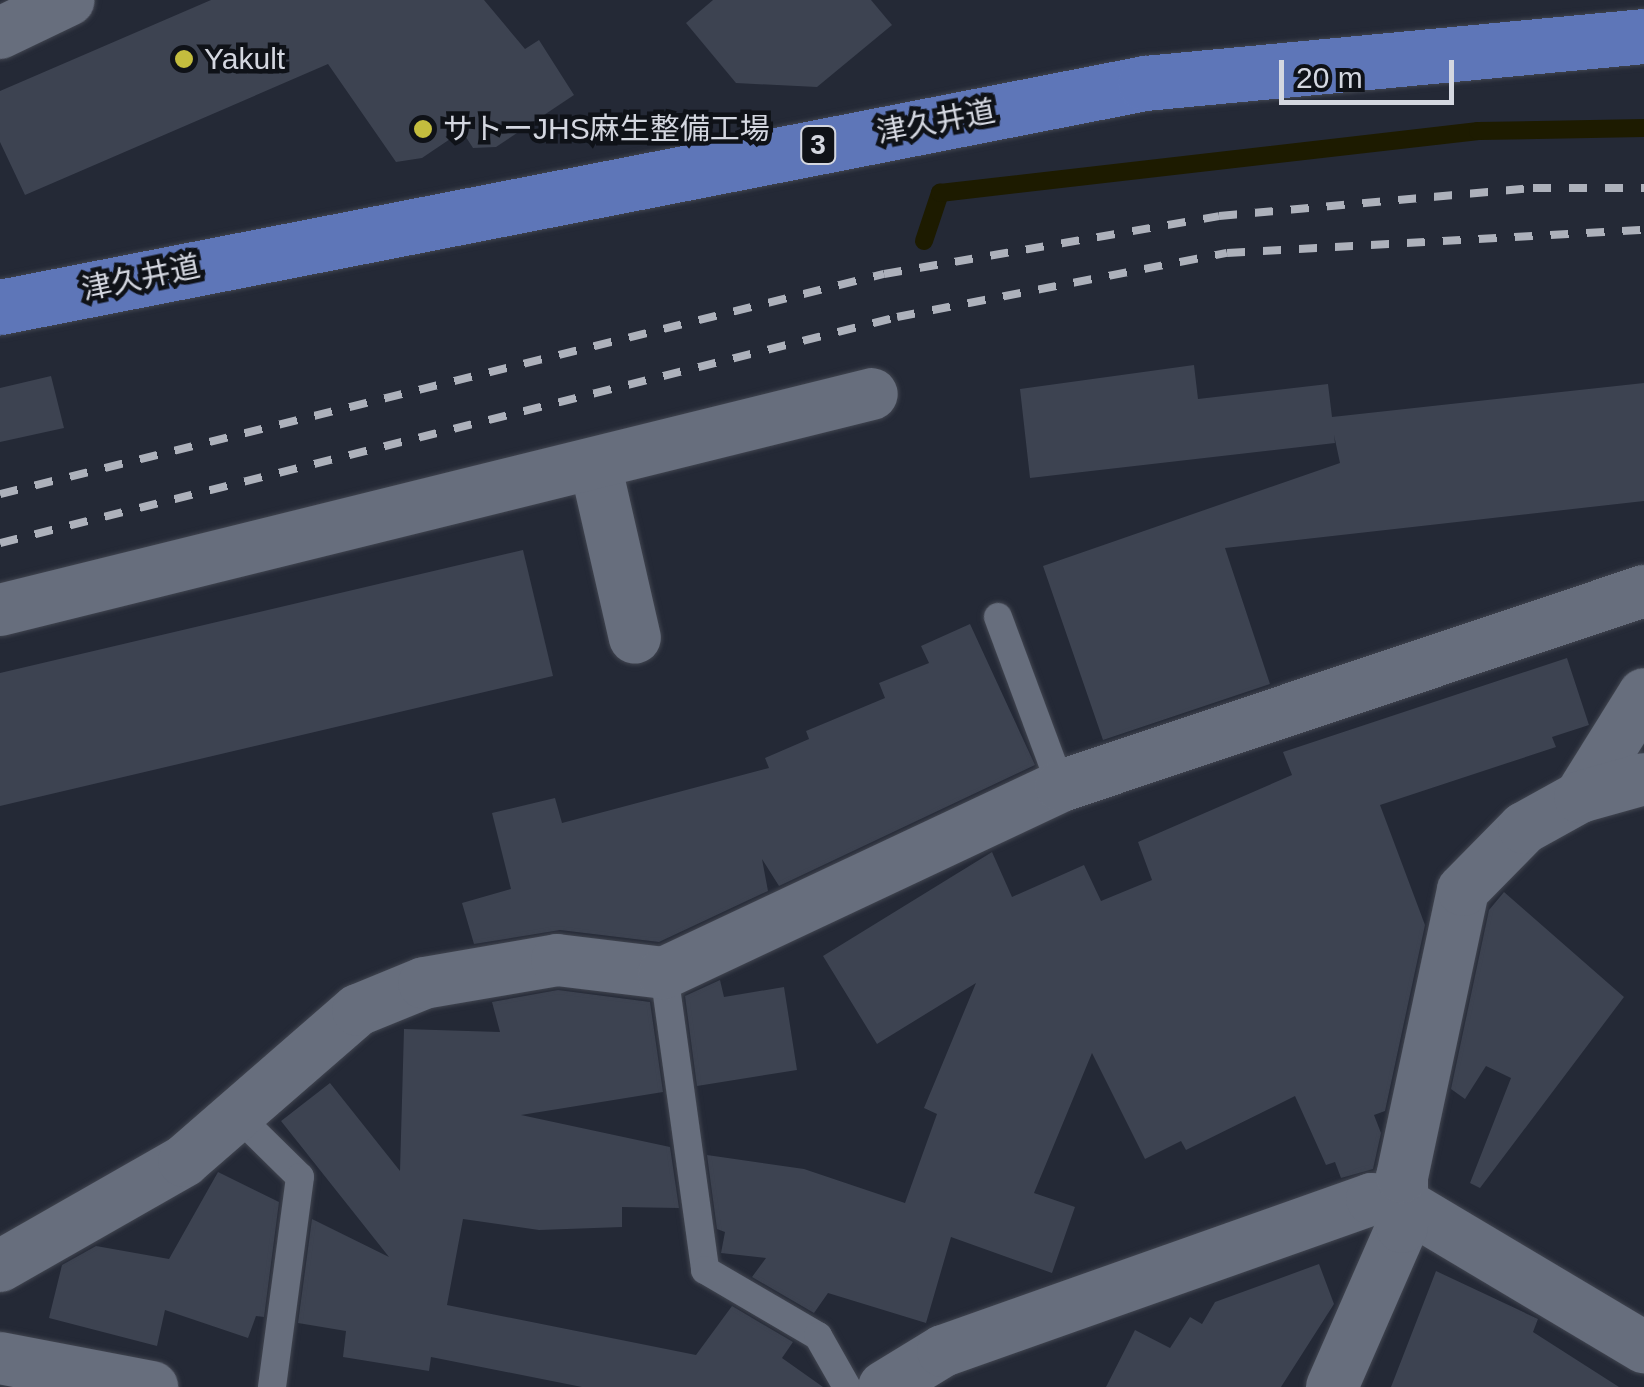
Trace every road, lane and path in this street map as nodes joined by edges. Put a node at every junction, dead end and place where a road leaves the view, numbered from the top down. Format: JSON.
{"nodes":[{"id":1,"x":69,"y":0,"type":"edge"},
{"id":2,"x":0,"y":33,"type":"edge"},
{"id":3,"x":1644,"y":36,"type":"edge"},
{"id":4,"x":0,"y":308,"type":"edge"},
{"id":5,"x":872,"y":394,"type":"dead end"},
{"id":6,"x":596,"y":468,"type":"junction"},
{"id":7,"x":1644,"y":591,"type":"edge"},
{"id":8,"x":0,"y":610,"type":"edge"},
{"id":9,"x":998,"y":617,"type":"dead end"},
{"id":10,"x":636,"y":638,"type":"dead end"},
{"id":11,"x":1644,"y":694,"type":"edge"},
{"id":12,"x":1644,"y":779,"type":"edge"},
{"id":13,"x":1062,"y":786,"type":"junction"},
{"id":14,"x":1580,"y":797,"type":"junction"},
{"id":15,"x":664,"y":974,"type":"junction"},
{"id":16,"x":242,"y":1120,"type":"junction"},
{"id":17,"x":1402,"y":1203,"type":"junction"},
{"id":18,"x":0,"y":1266,"type":"edge"},
{"id":19,"x":1644,"y":1347,"type":"edge"},
{"id":20,"x":0,"y":1358,"type":"edge"},
{"id":21,"x":152,"y":1387,"type":"edge"},
{"id":22,"x":272,"y":1387,"type":"edge"},
{"id":23,"x":848,"y":1387,"type":"edge"},
{"id":24,"x":884,"y":1387,"type":"edge"},
{"id":25,"x":1332,"y":1387,"type":"edge"}],
"edges":[{"from":1,"to":2,"type":"street"},
{"from":3,"to":4,"type":"main road","name":"津久井道","number":"3"},
{"from":5,"to":6,"type":"street"},
{"from":6,"to":8,"type":"street"},
{"from":6,"to":10,"type":"street"},
{"from":7,"to":13,"type":"street"},
{"from":9,"to":13,"type":"lane"},
{"from":11,"to":14,"type":"street"},
{"from":12,"to":14,"type":"street"},
{"from":13,"to":15,"type":"street"},
{"from":14,"to":17,"type":"street"},
{"from":15,"to":16,"type":"street"},
{"from":15,"to":23,"type":"lane"},
{"from":16,"to":18,"type":"street"},
{"from":16,"to":22,"type":"lane"},
{"from":17,"to":19,"type":"street"},
{"from":17,"to":24,"type":"street"},
{"from":17,"to":25,"type":"street"},
{"from":20,"to":21,"type":"street"}]}
